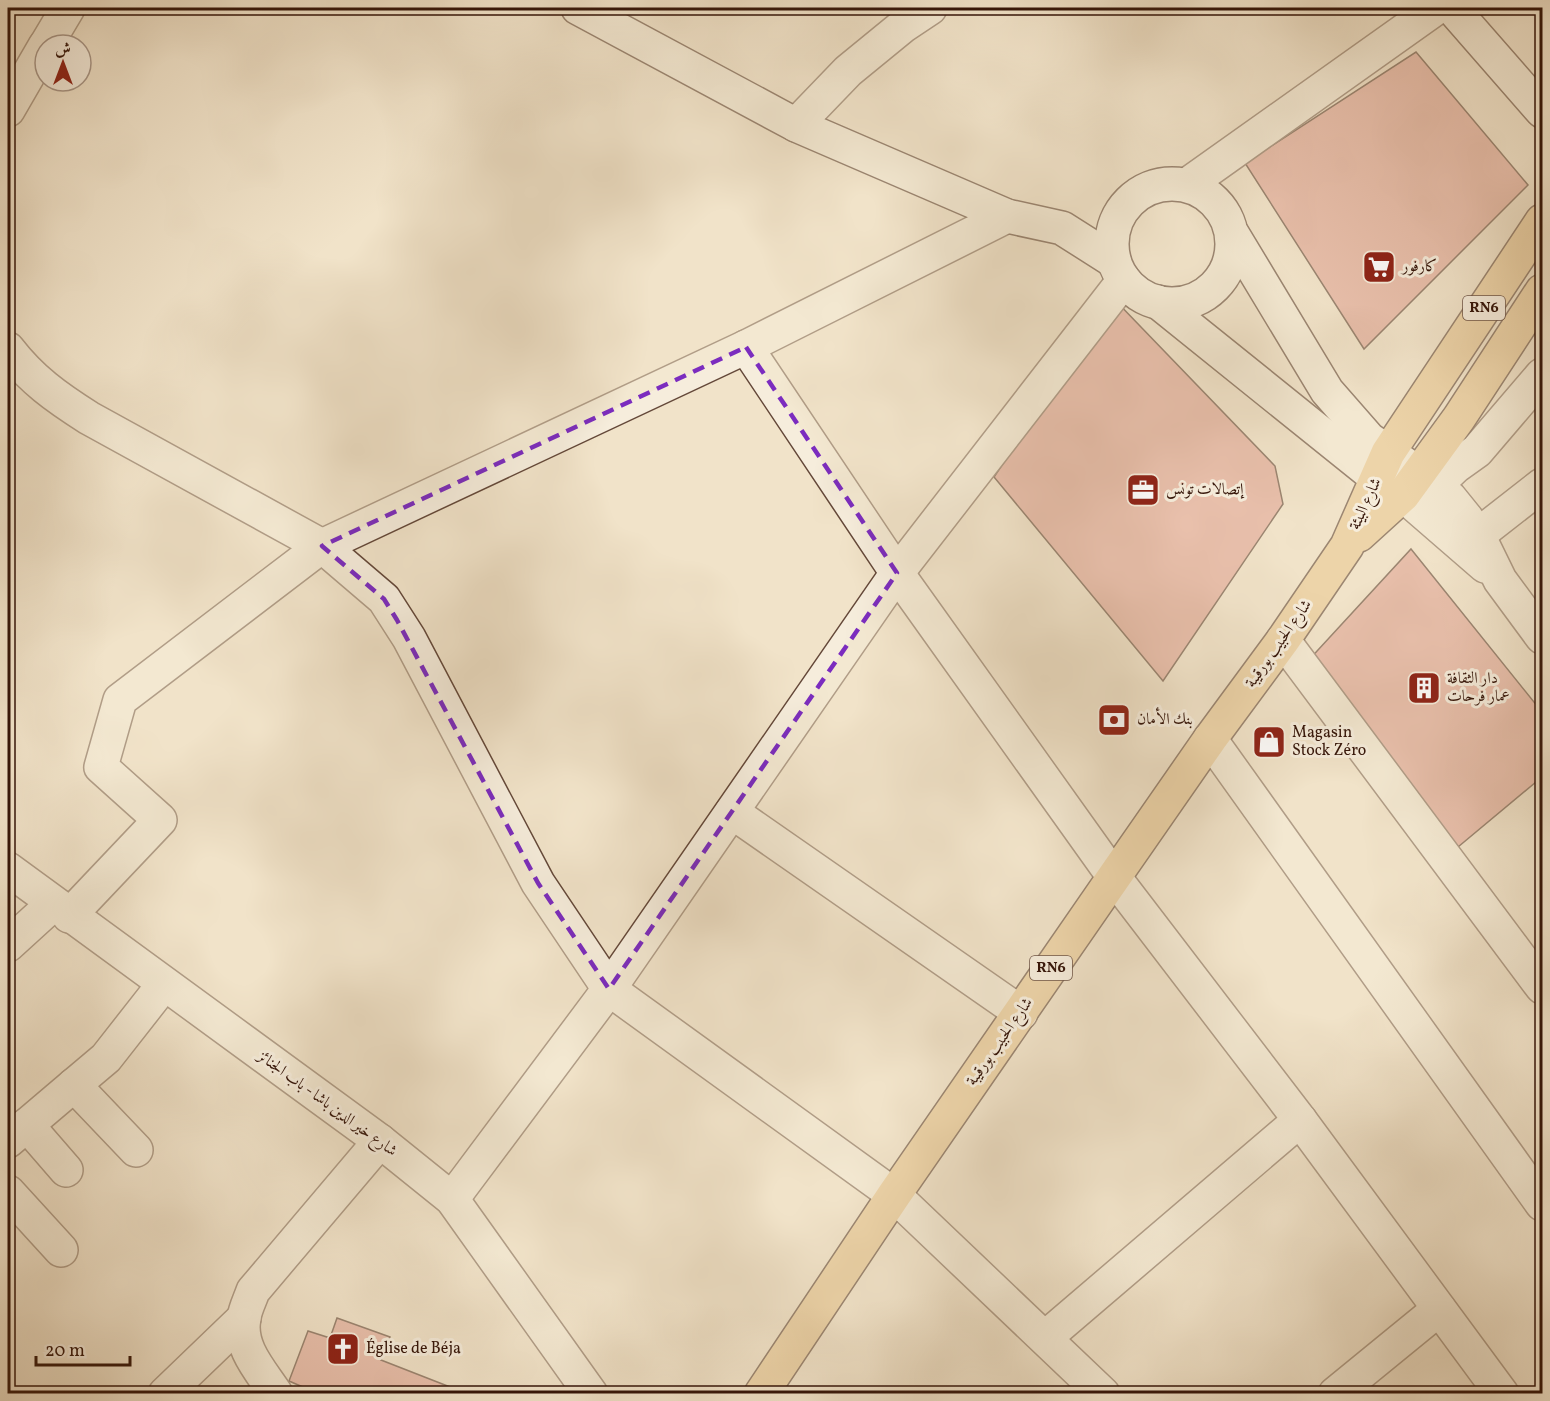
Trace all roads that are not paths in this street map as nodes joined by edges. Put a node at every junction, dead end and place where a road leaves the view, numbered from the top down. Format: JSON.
{"nodes":[{"id":1,"x":68,"y":8,"type":"edge"},
{"id":2,"x":578,"y":8,"type":"edge"},
{"id":3,"x":930,"y":8,"type":"edge"},
{"id":4,"x":1436,"y":8,"type":"edge"},
{"id":5,"x":1452,"y":8,"type":"edge"},
{"id":6,"x":53,"y":33,"type":"edge"},
{"id":7,"x":33,"y":67,"type":"edge"},
{"id":8,"x":8,"y":110,"type":"edge"},
{"id":9,"x":1542,"y":111,"type":"edge"},
{"id":10,"x":796,"y":125,"type":"junction"},
{"id":11,"x":1187,"y":185,"type":"junction"},
{"id":12,"x":1130,"y":200,"type":"junction"},
{"id":13,"x":1006,"y":216,"type":"junction"},
{"id":14,"x":1542,"y":221,"type":"edge"},
{"id":15,"x":1062,"y":228,"type":"junction"},
{"id":16,"x":1233,"y":235,"type":"junction"},
{"id":17,"x":1119,"y":270,"type":"junction"},
{"id":18,"x":1542,"y":291,"type":"edge"},
{"id":19,"x":1158,"y":302,"type":"junction"},
{"id":20,"x":746,"y":347,"type":"junction"},
{"id":21,"x":8,"y":349,"type":"edge"},
{"id":22,"x":1542,"y":375,"type":"edge"},
{"id":23,"x":1406,"y":482,"type":"junction"},
{"id":24,"x":1542,"y":485,"type":"edge"},
{"id":25,"x":1478,"y":535,"type":"junction"},
{"id":26,"x":322,"y":546,"type":"junction"},
{"id":27,"x":1347,"y":546,"type":"joint"},
{"id":28,"x":897,"y":573,"type":"junction"},
{"id":29,"x":1500,"y":579,"type":"junction"},
{"id":30,"x":1542,"y":637,"type":"edge"},
{"id":31,"x":1283,"y":640,"type":"junction"},
{"id":32,"x":1210,"y":739,"type":"junction"},
{"id":33,"x":732,"y":812,"type":"junction"},
{"id":34,"x":8,"y":869,"type":"edge"},
{"id":35,"x":1114,"y":877,"type":"junction"},
{"id":36,"x":61,"y":910,"type":"junction"},
{"id":37,"x":8,"y":945,"type":"edge"},
{"id":38,"x":164,"y":984,"type":"junction"},
{"id":39,"x":1542,"y":987,"type":"edge"},
{"id":40,"x":609,"y":988,"type":"junction"},
{"id":41,"x":1021,"y":1012,"type":"junction"},
{"id":42,"x":74,"y":1086,"type":"junction"},
{"id":43,"x":1300,"y":1120,"type":"junction"},
{"id":44,"x":17,"y":1133,"type":"edge"},
{"id":45,"x":380,"y":1141,"type":"junction"},
{"id":46,"x":136,"y":1150,"type":"dead end"},
{"id":47,"x":66,"y":1170,"type":"dead end"},
{"id":48,"x":8,"y":1192,"type":"edge"},
{"id":49,"x":894,"y":1196,"type":"junction"},
{"id":50,"x":452,"y":1198,"type":"junction"},
{"id":51,"x":1542,"y":1204,"type":"edge"},
{"id":52,"x":62,"y":1250,"type":"dead end"},
{"id":53,"x":1439,"y":1308,"type":"junction"},
{"id":54,"x":243,"y":1318,"type":"junction"},
{"id":55,"x":1045,"y":1338,"type":"junction"},
{"id":56,"x":165,"y":1394,"type":"edge"},
{"id":57,"x":276,"y":1394,"type":"edge"},
{"id":58,"x":591,"y":1394,"type":"edge"},
{"id":59,"x":761,"y":1394,"type":"edge"},
{"id":60,"x":1104,"y":1394,"type":"edge"},
{"id":61,"x":1335,"y":1394,"type":"edge"},
{"id":62,"x":1502,"y":1394,"type":"edge"}],
"edges":[{"from":1,"to":6,"type":"street"},
{"from":2,"to":10,"type":"street"},
{"from":3,"to":10,"type":"street"},
{"from":4,"to":11,"type":"street"},
{"from":5,"to":9,"type":"street"},
{"from":7,"to":8,"type":"street"},
{"from":10,"to":13,"type":"street"},
{"from":11,"to":12,"type":"street"},
{"from":11,"to":16,"type":"street"},
{"from":12,"to":15,"type":"street"},
{"from":12,"to":17,"type":"street"},
{"from":13,"to":15,"type":"street"},
{"from":13,"to":20,"type":"street"},
{"from":14,"to":23,"type":"main road","name":"شارع البيئة","number":"RN6"},
{"from":15,"to":17,"type":"street"},
{"from":16,"to":19,"type":"street"},
{"from":16,"to":23,"type":"street"},
{"from":17,"to":19,"type":"street"},
{"from":17,"to":28,"type":"street"},
{"from":18,"to":23,"type":"main road","name":"شارع البيئة","number":"RN6"},
{"from":19,"to":23,"type":"street"},
{"from":20,"to":26,"type":"street"},
{"from":20,"to":28,"type":"street"},
{"from":21,"to":26,"type":"street"},
{"from":22,"to":23,"type":"street"},
{"from":23,"to":25,"type":"street"},
{"from":23,"to":27,"type":"main road","name":"شارع البيئة","number":"RN6"},
{"from":23,"to":29,"type":"street"},
{"from":24,"to":25,"type":"street"},
{"from":25,"to":29,"type":"street"},
{"from":26,"to":36,"type":"street"},
{"from":26,"to":40,"type":"street"},
{"from":27,"to":31,"type":"main road","name":"شارع الحبيب بورقيبة","number":"RN6"},
{"from":28,"to":33,"type":"street"},
{"from":28,"to":35,"type":"street"},
{"from":29,"to":30,"type":"street"},
{"from":31,"to":32,"type":"main road","name":"شارع الحبيب بورقيبة","number":"RN6"},
{"from":31,"to":39,"type":"street"},
{"from":32,"to":35,"type":"main road","name":"شارع الحبيب بورقيبة","number":"RN6"},
{"from":32,"to":51,"type":"street"},
{"from":33,"to":40,"type":"street"},
{"from":33,"to":41,"type":"street"},
{"from":34,"to":36,"type":"street","name":"شارع خير الدين باشا - باب الجنائز"},
{"from":35,"to":41,"type":"main road","name":"شارع الحبيب بورقيبة","number":"RN6"},
{"from":35,"to":43,"type":"street"},
{"from":36,"to":37,"type":"street"},
{"from":36,"to":38,"type":"street","name":"شارع خير الدين باشا - باب الجنائز"},
{"from":38,"to":42,"type":"street"},
{"from":38,"to":45,"type":"street","name":"شارع خير الدين باشا - باب الجنائز"},
{"from":40,"to":49,"type":"street"},
{"from":40,"to":50,"type":"street"},
{"from":41,"to":49,"type":"main road","name":"شارع الحبيب بورقيبة","number":"RN6"},
{"from":42,"to":44,"type":"street"},
{"from":42,"to":46,"type":"street"},
{"from":43,"to":53,"type":"street"},
{"from":43,"to":55,"type":"street"},
{"from":44,"to":47,"type":"street"},
{"from":45,"to":50,"type":"street","name":"شارع خير الدين باشا - باب الجنائز"},
{"from":45,"to":54,"type":"street"},
{"from":48,"to":52,"type":"street"},
{"from":49,"to":55,"type":"street"},
{"from":49,"to":59,"type":"main road","name":"شارع الحبيب بورقيبة","number":"RN6"},
{"from":50,"to":58,"type":"street","name":"شارع خير الدين باشا - باب الجنائز"},
{"from":53,"to":61,"type":"street"},
{"from":53,"to":62,"type":"street"},
{"from":54,"to":56,"type":"street"},
{"from":54,"to":57,"type":"street"},
{"from":55,"to":60,"type":"street"}]}
